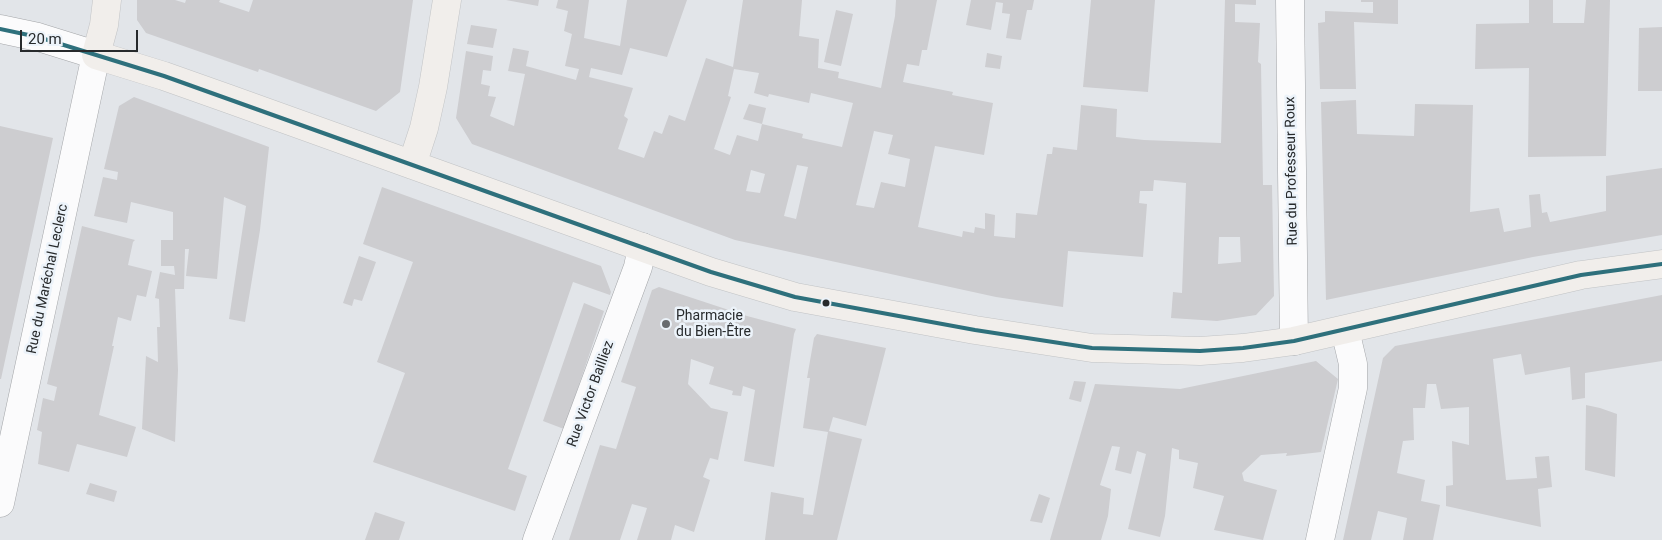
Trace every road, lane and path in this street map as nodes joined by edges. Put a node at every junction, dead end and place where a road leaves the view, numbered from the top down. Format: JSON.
{"nodes":[{"id":1,"x":107,"y":0,"type":"edge"},
{"id":2,"x":447,"y":0,"type":"edge"},
{"id":3,"x":1290,"y":0,"type":"edge"},
{"id":4,"x":0,"y":29,"type":"edge"},
{"id":5,"x":96,"y":54,"type":"junction"},
{"id":6,"x":412,"y":165,"type":"junction"},
{"id":7,"x":642,"y":247,"type":"junction"},
{"id":8,"x":1662,"y":264,"type":"edge"},
{"id":9,"x":1345,"y":330,"type":"junction"},
{"id":10,"x":1294,"y":341,"type":"junction"},
{"id":11,"x":0,"y":503,"type":"edge"},
{"id":12,"x":537,"y":540,"type":"edge"},
{"id":13,"x":1320,"y":540,"type":"edge"}],
"edges":[{"from":1,"to":5,"type":"main road"},
{"from":2,"to":6,"type":"main road"},
{"from":3,"to":10,"type":"street","name":"Rue du Professeur Roux"},
{"from":4,"to":5,"type":"street"},
{"from":5,"to":6,"type":"main road"},
{"from":5,"to":11,"type":"street","name":"Rue du Maréchal Leclerc"},
{"from":6,"to":7,"type":"main road"},
{"from":7,"to":10,"type":"main road"},
{"from":7,"to":12,"type":"street","name":"Rue Victor Bailliez"},
{"from":8,"to":9,"type":"main road"},
{"from":9,"to":10,"type":"main road"},
{"from":9,"to":13,"type":"street"}]}
